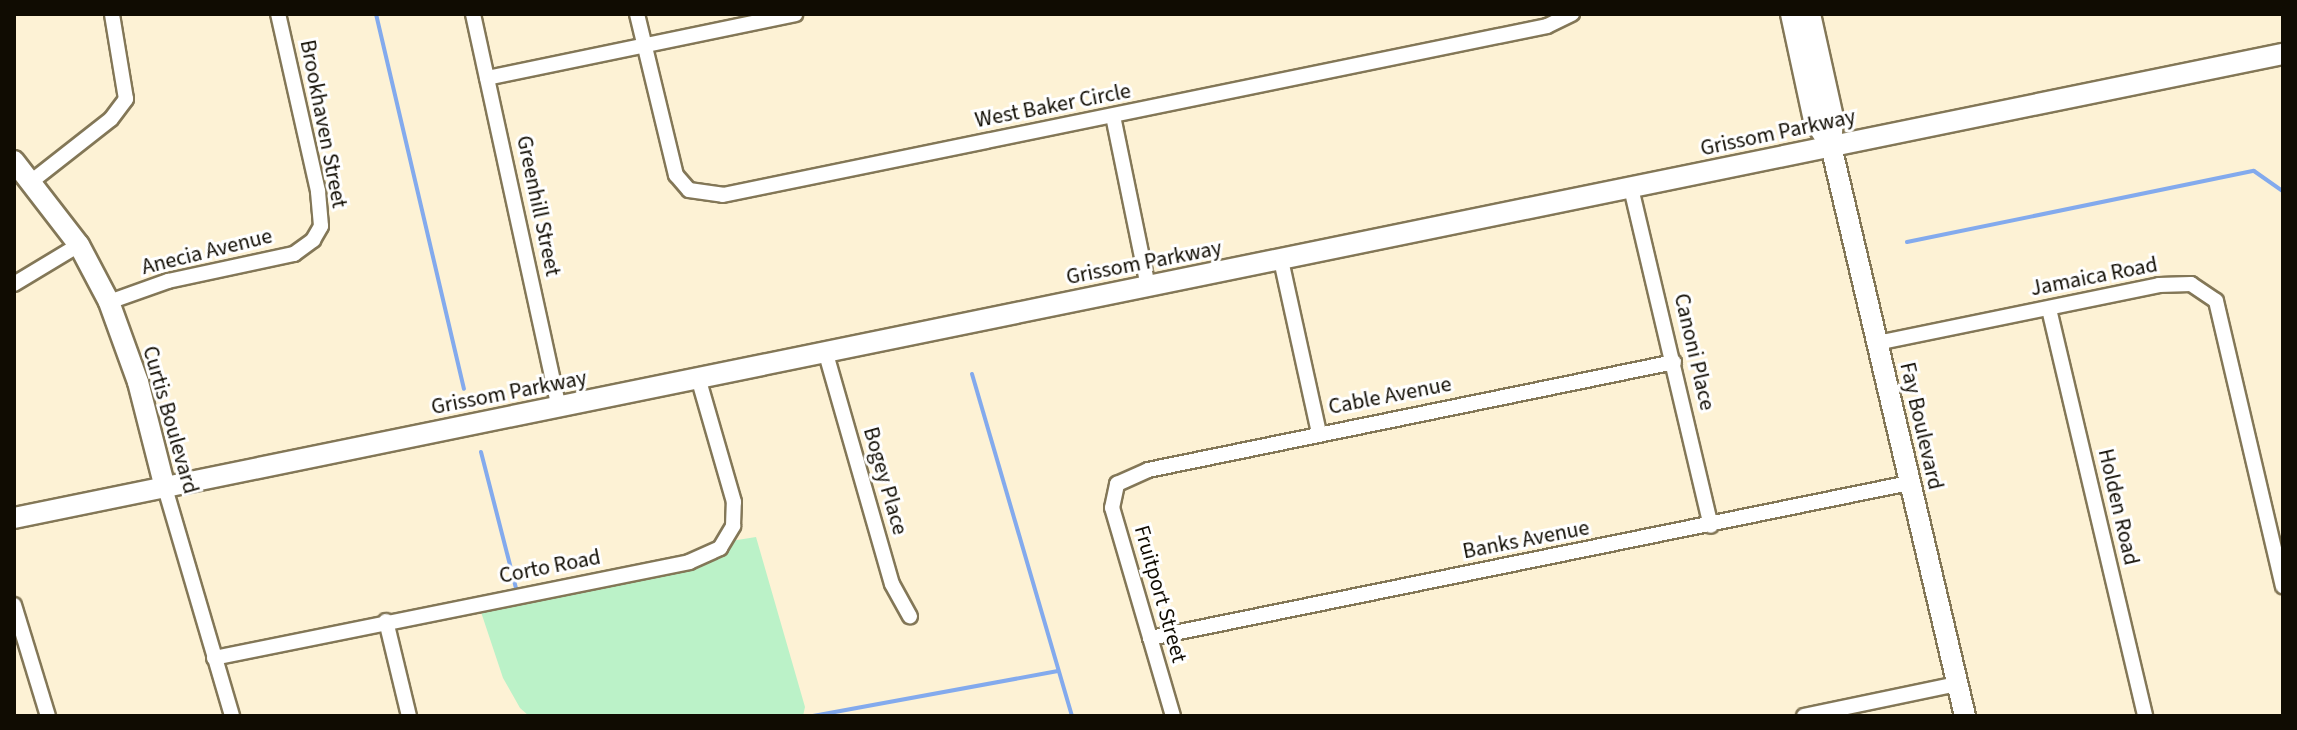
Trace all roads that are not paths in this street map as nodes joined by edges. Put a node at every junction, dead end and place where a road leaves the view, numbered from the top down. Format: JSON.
{"nodes":[{"id":1,"x":112,"y":14,"type":"edge"},
{"id":2,"x":278,"y":14,"type":"edge"},
{"id":3,"x":473,"y":14,"type":"edge"},
{"id":4,"x":637,"y":14,"type":"edge"},
{"id":5,"x":795,"y":14,"type":"edge"},
{"id":6,"x":1572,"y":14,"type":"edge"},
{"id":7,"x":1791,"y":14,"type":"edge"},
{"id":8,"x":1810,"y":14,"type":"edge"},
{"id":9,"x":644,"y":46,"type":"junction"},
{"id":10,"x":2283,"y":54,"type":"edge"},
{"id":11,"x":487,"y":78,"type":"junction"},
{"id":12,"x":1113,"y":116,"type":"junction"},
{"id":13,"x":1831,"y":146,"type":"junction"},
{"id":14,"x":14,"y":161,"type":"edge"},
{"id":15,"x":32,"y":181,"type":"junction"},
{"id":16,"x":1631,"y":188,"type":"junction"},
{"id":17,"x":313,"y":240,"type":"joint"},
{"id":18,"x":79,"y":245,"type":"junction"},
{"id":19,"x":1281,"y":260,"type":"junction"},
{"id":20,"x":14,"y":284,"type":"edge"},
{"id":21,"x":1148,"y":286,"type":"junction"},
{"id":22,"x":109,"y":302,"type":"junction"},
{"id":23,"x":2049,"y":309,"type":"junction"},
{"id":24,"x":1877,"y":343,"type":"junction"},
{"id":25,"x":826,"y":354,"type":"junction"},
{"id":26,"x":1674,"y":362,"type":"junction"},
{"id":27,"x":699,"y":381,"type":"junction"},
{"id":28,"x":559,"y":407,"type":"junction"},
{"id":29,"x":1319,"y":433,"type":"junction"},
{"id":30,"x":1909,"y":483,"type":"junction"},
{"id":31,"x":1117,"y":484,"type":"joint"},
{"id":32,"x":165,"y":488,"type":"junction"},
{"id":33,"x":14,"y":518,"type":"edge"},
{"id":34,"x":1711,"y":526,"type":"junction"},
{"id":35,"x":2283,"y":586,"type":"edge"},
{"id":36,"x":14,"y":605,"type":"edge"},
{"id":37,"x":910,"y":616,"type":"dead end"},
{"id":38,"x":386,"y":621,"type":"junction"},
{"id":39,"x":1150,"y":638,"type":"junction"},
{"id":40,"x":214,"y":658,"type":"junction"},
{"id":41,"x":1957,"y":684,"type":"junction"},
{"id":42,"x":48,"y":716,"type":"edge"},
{"id":43,"x":232,"y":716,"type":"edge"},
{"id":44,"x":409,"y":716,"type":"edge"},
{"id":45,"x":1173,"y":716,"type":"edge"},
{"id":46,"x":1804,"y":716,"type":"edge"},
{"id":47,"x":1965,"y":716,"type":"edge"},
{"id":48,"x":2145,"y":716,"type":"edge"}],
"edges":[{"from":1,"to":15,"type":"street"},
{"from":2,"to":17,"type":"street","name":"Brookhaven Street"},
{"from":3,"to":11,"type":"street","name":"Greenhill Street"},
{"from":4,"to":9,"type":"street","name":"West Baker Circle"},
{"from":5,"to":9,"type":"street"},
{"from":6,"to":12,"type":"street","name":"West Baker Circle"},
{"from":7,"to":13,"type":"main road","name":"Fay Boulevard"},
{"from":8,"to":13,"type":"main road","name":"Fay Boulevard"},
{"from":9,"to":11,"type":"street"},
{"from":9,"to":12,"type":"street","name":"West Baker Circle"},
{"from":10,"to":13,"type":"main road","name":"Grissom Parkway"},
{"from":11,"to":28,"type":"street","name":"Greenhill Street"},
{"from":12,"to":21,"type":"street"},
{"from":13,"to":16,"type":"main road","name":"Grissom Parkway"},
{"from":13,"to":24,"type":"main road","name":"Fay Boulevard"},
{"from":14,"to":15,"type":"main road","name":"Curtis Boulevard"},
{"from":15,"to":18,"type":"main road","name":"Curtis Boulevard"},
{"from":16,"to":19,"type":"main road","name":"Grissom Parkway"},
{"from":16,"to":26,"type":"street","name":"Canoni Place"},
{"from":17,"to":22,"type":"street","name":"Anecia Avenue"},
{"from":18,"to":20,"type":"street"},
{"from":18,"to":22,"type":"main road","name":"Curtis Boulevard"},
{"from":19,"to":21,"type":"main road","name":"Grissom Parkway"},
{"from":19,"to":29,"type":"street"},
{"from":21,"to":25,"type":"main road","name":"Grissom Parkway"},
{"from":22,"to":32,"type":"main road","name":"Curtis Boulevard"},
{"from":23,"to":24,"type":"street","name":"Jamaica Road"},
{"from":23,"to":35,"type":"street","name":"Jamaica Road"},
{"from":23,"to":48,"type":"street","name":"Holden Road"},
{"from":24,"to":30,"type":"main road","name":"Fay Boulevard"},
{"from":25,"to":27,"type":"main road","name":"Grissom Parkway"},
{"from":25,"to":37,"type":"street","name":"Bogey Place"},
{"from":26,"to":29,"type":"street","name":"Cable Avenue"},
{"from":26,"to":34,"type":"street","name":"Canoni Place"},
{"from":27,"to":28,"type":"main road","name":"Grissom Parkway"},
{"from":27,"to":38,"type":"street","name":"Corto Road"},
{"from":28,"to":32,"type":"main road","name":"Grissom Parkway"},
{"from":29,"to":31,"type":"street","name":"Cable Avenue"},
{"from":30,"to":34,"type":"street","name":"Banks Avenue"},
{"from":30,"to":41,"type":"main road","name":"Fay Boulevard"},
{"from":31,"to":39,"type":"street","name":"Fruitport Street"},
{"from":32,"to":33,"type":"main road","name":"Grissom Parkway"},
{"from":32,"to":40,"type":"street","name":"Curtis Boulevard"},
{"from":34,"to":39,"type":"street","name":"Banks Avenue"},
{"from":36,"to":42,"type":"street"},
{"from":38,"to":40,"type":"street","name":"Corto Road"},
{"from":38,"to":44,"type":"street"},
{"from":39,"to":45,"type":"street","name":"Fruitport Street"},
{"from":40,"to":43,"type":"street","name":"Curtis Boulevard"},
{"from":41,"to":46,"type":"street"},
{"from":41,"to":47,"type":"main road","name":"Fay Boulevard"}]}
